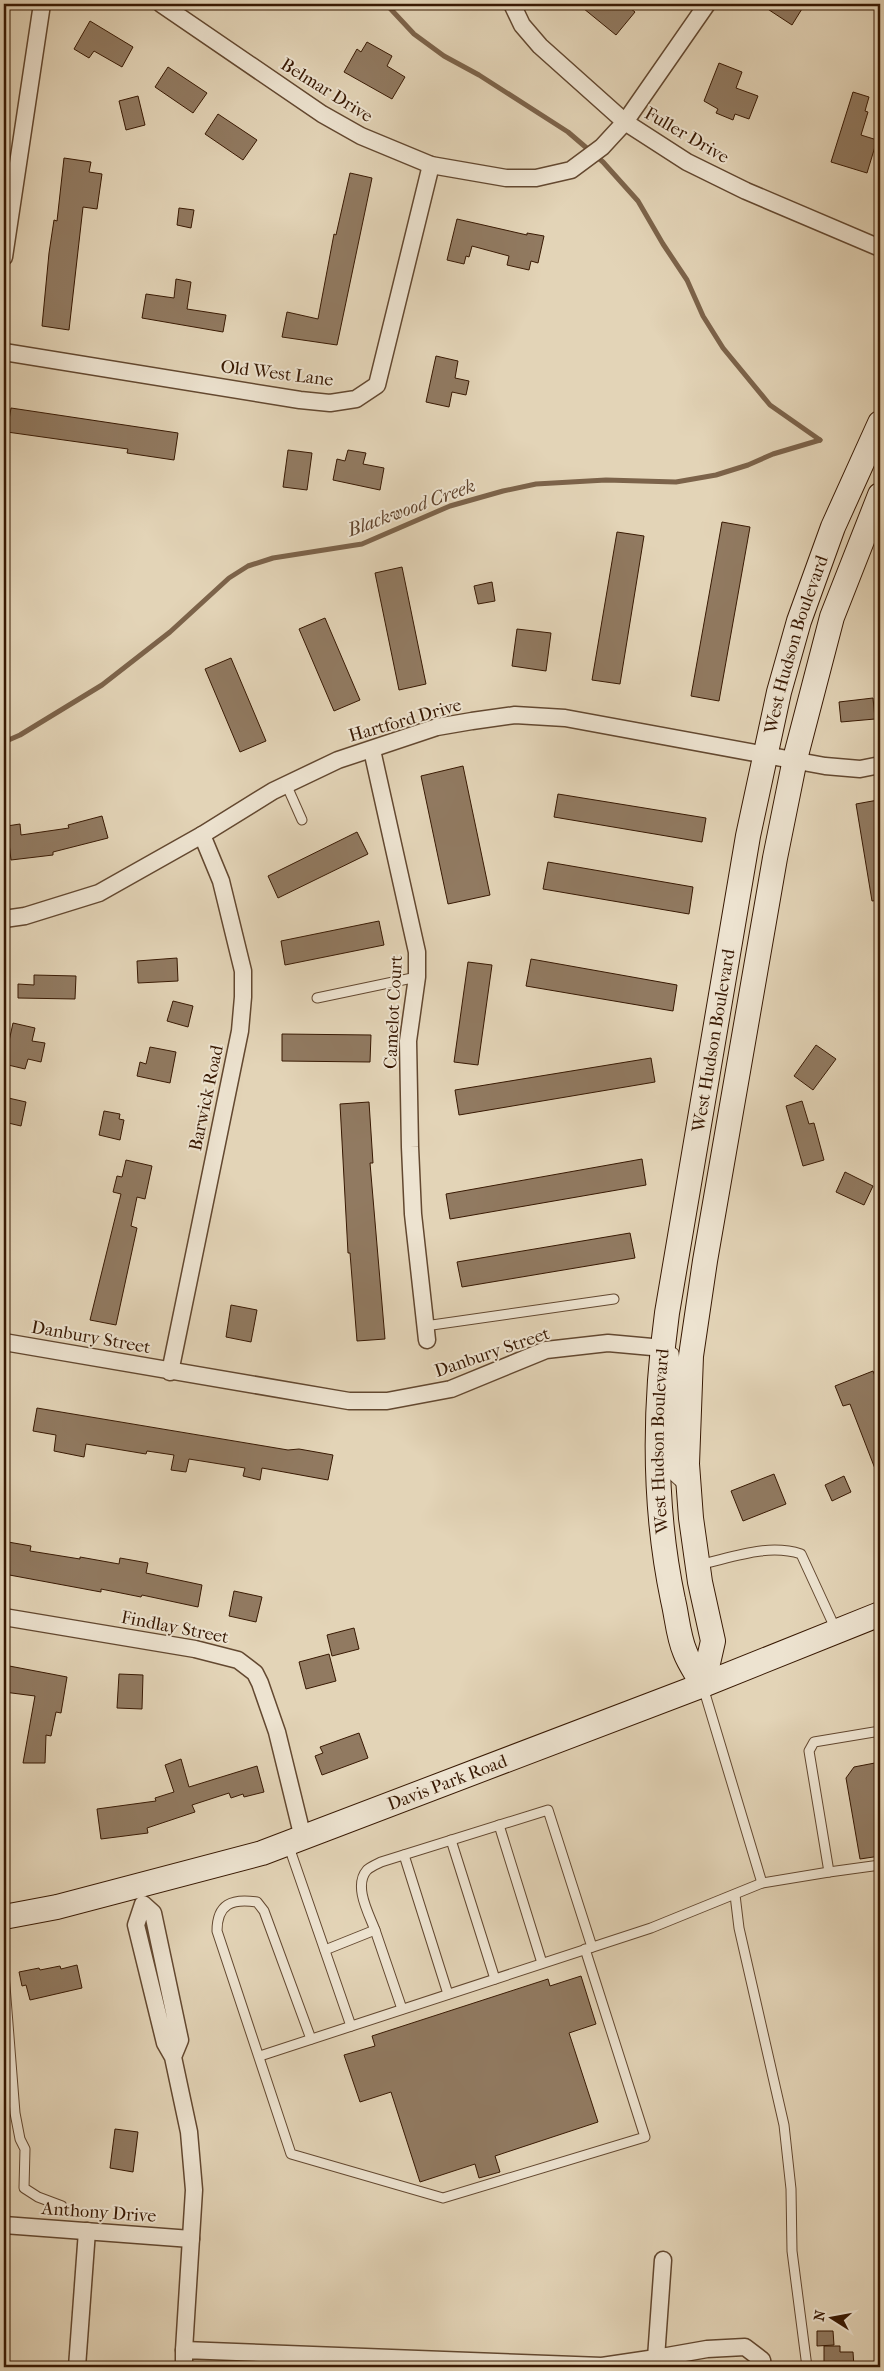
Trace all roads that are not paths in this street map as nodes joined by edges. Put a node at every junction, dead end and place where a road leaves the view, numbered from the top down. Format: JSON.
{"nodes":[{"id":1,"x":42,"y":4,"type":"edge"},
{"id":2,"x":161,"y":4,"type":"edge"},
{"id":3,"x":512,"y":4,"type":"edge"},
{"id":4,"x":707,"y":4,"type":"edge"},
{"id":5,"x":625,"y":122,"type":"junction"},
{"id":6,"x":430,"y":164,"type":"junction"},
{"id":7,"x":880,"y":248,"type":"edge"},
{"id":8,"x":4,"y":257,"type":"edge"},
{"id":9,"x":4,"y":352,"type":"edge"},
{"id":10,"x":880,"y":423,"type":"edge"},
{"id":11,"x":880,"y":495,"type":"edge"},
{"id":12,"x":372,"y":750,"type":"junction"},
{"id":13,"x":764,"y":756,"type":"junction"},
{"id":14,"x":795,"y":759,"type":"junction"},
{"id":15,"x":880,"y":766,"type":"edge"},
{"id":16,"x":286,"y":784,"type":"junction"},
{"id":17,"x":302,"y":820,"type":"dead end"},
{"id":18,"x":202,"y":835,"type":"junction"},
{"id":19,"x":4,"y":919,"type":"edge"},
{"id":20,"x":417,"y":977,"type":"junction"},
{"id":21,"x":317,"y":998,"type":"dead end"},
{"id":22,"x":614,"y":1299,"type":"dead end"},
{"id":23,"x":426,"y":1333,"type":"joint"},
{"id":24,"x":4,"y":1342,"type":"edge"},
{"id":25,"x":663,"y":1348,"type":"junction"},
{"id":26,"x":170,"y":1372,"type":"junction"},
{"id":27,"x":689,"y":1490,"type":"junction"},
{"id":28,"x":698,"y":1565,"type":"junction"},
{"id":29,"x":880,"y":1614,"type":"edge"},
{"id":30,"x":4,"y":1617,"type":"edge"},
{"id":31,"x":837,"y":1631,"type":"junction"},
{"id":32,"x":703,"y":1685,"type":"junction"},
{"id":33,"x":880,"y":1731,"type":"edge"},
{"id":34,"x":499,"y":1825,"type":"junction"},
{"id":35,"x":295,"y":1840,"type":"junction"},
{"id":36,"x":451,"y":1840,"type":"junction"},
{"id":37,"x":404,"y":1855,"type":"junction"},
{"id":38,"x":880,"y":1865,"type":"edge"},
{"id":39,"x":829,"y":1872,"type":"junction"},
{"id":40,"x":762,"y":1883,"type":"junction"},
{"id":41,"x":140,"y":1895,"type":"junction"},
{"id":42,"x":734,"y":1896,"type":"junction"},
{"id":43,"x":4,"y":1917,"type":"edge"},
{"id":44,"x":375,"y":1930,"type":"junction"},
{"id":45,"x":588,"y":1948,"type":"junction"},
{"id":46,"x":325,"y":1950,"type":"junction"},
{"id":47,"x":542,"y":1963,"type":"junction"},
{"id":48,"x":4,"y":1973,"type":"edge"},
{"id":49,"x":495,"y":1979,"type":"junction"},
{"id":50,"x":448,"y":1994,"type":"junction"},
{"id":51,"x":402,"y":2009,"type":"junction"},
{"id":52,"x":350,"y":2026,"type":"junction"},
{"id":53,"x":311,"y":2039,"type":"junction"},
{"id":54,"x":260,"y":2056,"type":"junction"},
{"id":55,"x":62,"y":2206,"type":"dead end"},
{"id":56,"x":4,"y":2225,"type":"edge"},
{"id":57,"x":87,"y":2231,"type":"junction"},
{"id":58,"x":191,"y":2239,"type":"junction"},
{"id":59,"x":664,"y":2260,"type":"dead end"},
{"id":60,"x":184,"y":2350,"type":"junction"},
{"id":61,"x":293,"y":2360,"type":"edge"},
{"id":62,"x":657,"y":2363,"type":"edge"},
{"id":63,"x":77,"y":2367,"type":"edge"},
{"id":64,"x":184,"y":2367,"type":"edge"},
{"id":65,"x":763,"y":2367,"type":"edge"},
{"id":66,"x":806,"y":2367,"type":"edge"}],
"edges":[{"from":1,"to":8,"type":"street"},
{"from":2,"to":6,"type":"street","name":"Belmar Drive"},
{"from":3,"to":5,"type":"street","name":"Fuller Drive"},
{"from":4,"to":5,"type":"street","name":"Belmar Drive"},
{"from":5,"to":6,"type":"street","name":"Belmar Drive"},
{"from":5,"to":7,"type":"street","name":"Fuller Drive"},
{"from":6,"to":9,"type":"street","name":"Old West Lane"},
{"from":10,"to":13,"type":"main road","name":"West Hudson Boulevard"},
{"from":11,"to":14,"type":"main road","name":"West Hudson Boulevard"},
{"from":12,"to":13,"type":"street","name":"Hartford Drive"},
{"from":12,"to":16,"type":"street","name":"Hartford Drive"},
{"from":12,"to":20,"type":"street","name":"Camelot Court"},
{"from":13,"to":14,"type":"street","name":"Hartford Drive"},
{"from":13,"to":25,"type":"main road","name":"West Hudson Boulevard"},
{"from":14,"to":15,"type":"street","name":"Hartford Drive"},
{"from":14,"to":27,"type":"main road","name":"West Hudson Boulevard"},
{"from":16,"to":17,"type":"lane"},
{"from":16,"to":18,"type":"street","name":"Hartford Drive"},
{"from":18,"to":19,"type":"street","name":"Hartford Drive"},
{"from":18,"to":26,"type":"street","name":"Barwick Road"},
{"from":20,"to":21,"type":"lane"},
{"from":20,"to":23,"type":"street","name":"Camelot Court"},
{"from":22,"to":23,"type":"lane"},
{"from":24,"to":26,"type":"street","name":"Danbury Street"},
{"from":25,"to":26,"type":"street","name":"Danbury Street"},
{"from":25,"to":27,"type":"lane"},
{"from":25,"to":32,"type":"main road","name":"West Hudson Boulevard"},
{"from":27,"to":28,"type":"main road","name":"West Hudson Boulevard"},
{"from":28,"to":31,"type":"lane"},
{"from":28,"to":32,"type":"main road","name":"West Hudson Boulevard"},
{"from":29,"to":31,"type":"main road","name":"Davis Park Road"},
{"from":30,"to":35,"type":"street","name":"Findlay Street"},
{"from":31,"to":32,"type":"main road","name":"Davis Park Road"},
{"from":32,"to":35,"type":"main road","name":"Davis Park Road"},
{"from":32,"to":40,"type":"lane"},
{"from":33,"to":39,"type":"lane"},
{"from":34,"to":36,"type":"lane"},
{"from":34,"to":45,"type":"lane"},
{"from":34,"to":47,"type":"lane"},
{"from":35,"to":41,"type":"main road","name":"Davis Park Road"},
{"from":35,"to":46,"type":"lane"},
{"from":36,"to":37,"type":"lane"},
{"from":36,"to":49,"type":"lane"},
{"from":37,"to":44,"type":"lane"},
{"from":37,"to":50,"type":"lane"},
{"from":38,"to":39,"type":"lane"},
{"from":39,"to":40,"type":"lane"},
{"from":40,"to":42,"type":"lane"},
{"from":41,"to":43,"type":"main road","name":"Davis Park Road"},
{"from":41,"to":58,"type":"street"},
{"from":42,"to":45,"type":"lane"},
{"from":42,"to":66,"type":"lane"},
{"from":44,"to":46,"type":"lane"},
{"from":44,"to":51,"type":"lane"},
{"from":45,"to":47,"type":"lane"},
{"from":45,"to":54,"type":"lane"},
{"from":46,"to":52,"type":"lane"},
{"from":47,"to":49,"type":"lane"},
{"from":48,"to":55,"type":"lane"},
{"from":49,"to":50,"type":"lane"},
{"from":50,"to":51,"type":"lane"},
{"from":51,"to":52,"type":"lane"},
{"from":52,"to":53,"type":"lane"},
{"from":53,"to":54,"type":"lane"},
{"from":53,"to":54,"type":"lane"},
{"from":56,"to":57,"type":"street","name":"Anthony Drive"},
{"from":57,"to":58,"type":"street","name":"Anthony Drive"},
{"from":57,"to":63,"type":"street"},
{"from":58,"to":60,"type":"street"},
{"from":59,"to":62,"type":"street"},
{"from":60,"to":61,"type":"street"},
{"from":60,"to":64,"type":"street"},
{"from":61,"to":62,"type":"street"},
{"from":62,"to":65,"type":"street"}]}
